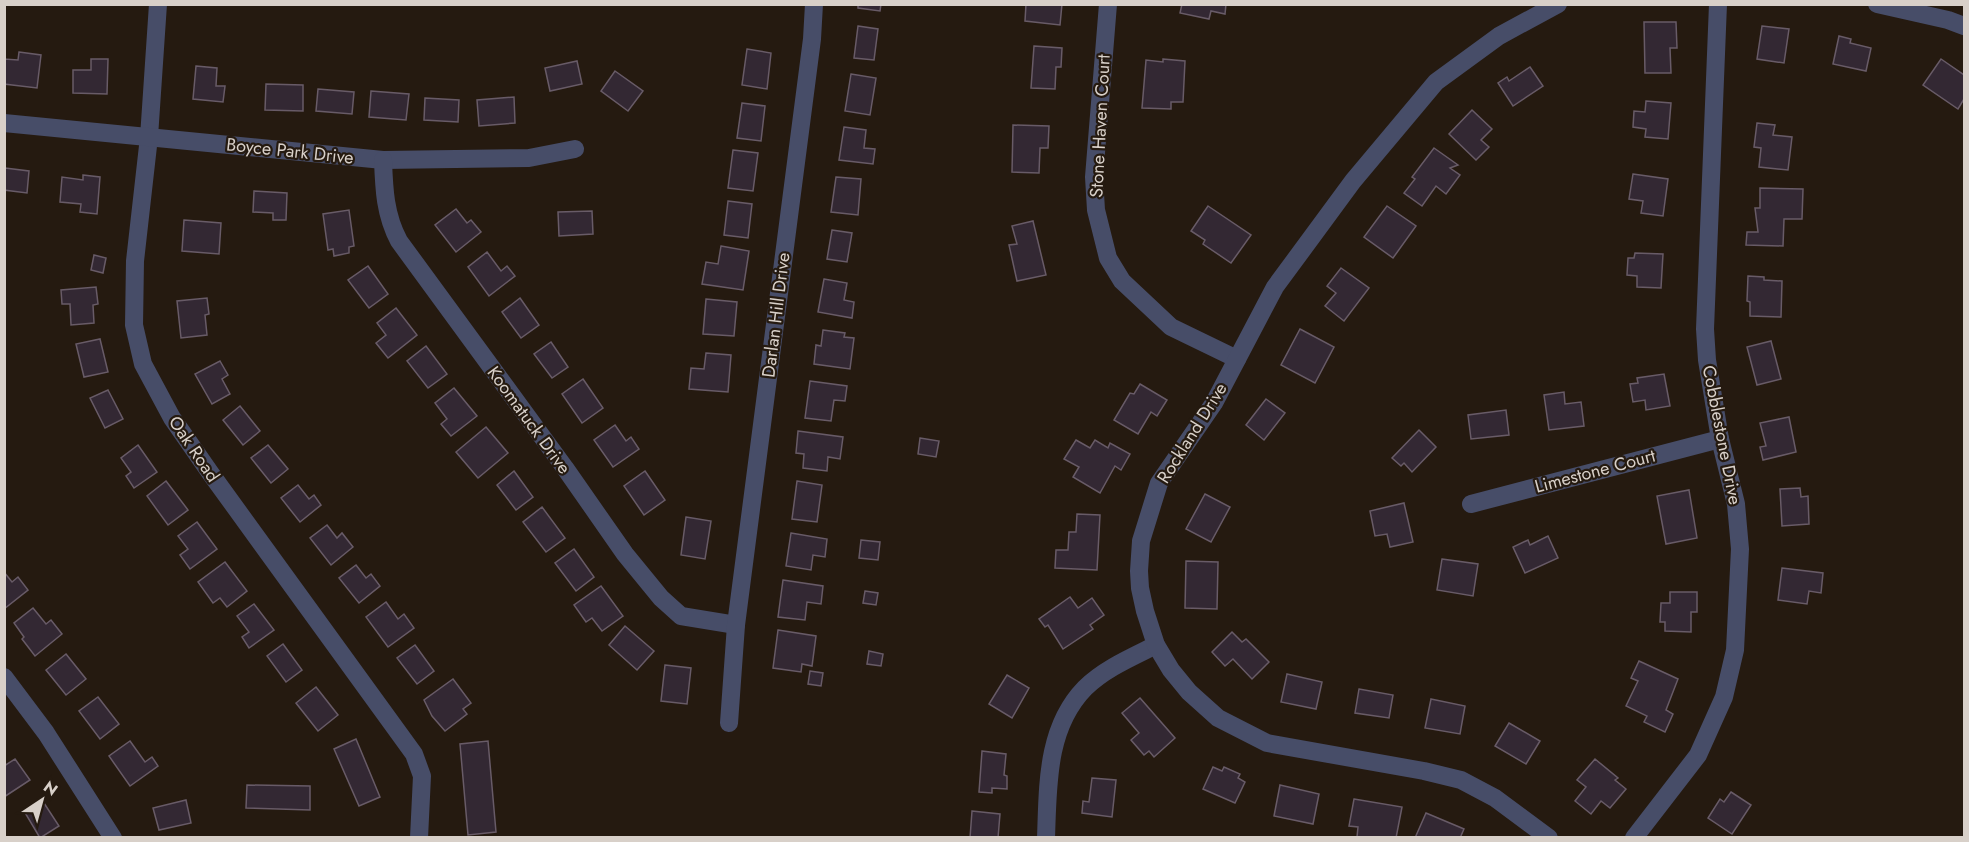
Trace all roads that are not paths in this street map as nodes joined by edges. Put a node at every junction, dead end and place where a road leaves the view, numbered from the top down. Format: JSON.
{"nodes":[{"id":1,"x":158,"y":4,"type":"edge"},
{"id":2,"x":814,"y":4,"type":"edge"},
{"id":3,"x":1108,"y":4,"type":"edge"},
{"id":4,"x":1558,"y":4,"type":"edge"},
{"id":5,"x":1718,"y":4,"type":"edge"},
{"id":6,"x":1877,"y":4,"type":"edge"},
{"id":7,"x":1965,"y":26,"type":"edge"},
{"id":8,"x":4,"y":123,"type":"edge"},
{"id":9,"x":149,"y":137,"type":"junction"},
{"id":10,"x":575,"y":149,"type":"dead end"},
{"id":11,"x":384,"y":160,"type":"junction"},
{"id":12,"x":1237,"y":359,"type":"junction"},
{"id":13,"x":1720,"y":439,"type":"junction"},
{"id":14,"x":1471,"y":504,"type":"dead end"},
{"id":15,"x":736,"y":625,"type":"junction"},
{"id":16,"x":1156,"y":645,"type":"junction"},
{"id":17,"x":4,"y":677,"type":"edge"},
{"id":18,"x":729,"y":723,"type":"dead end"},
{"id":19,"x":113,"y":837,"type":"edge"},
{"id":20,"x":419,"y":837,"type":"edge"},
{"id":21,"x":1046,"y":837,"type":"edge"},
{"id":22,"x":1549,"y":837,"type":"edge"},
{"id":23,"x":1634,"y":837,"type":"edge"}],
"edges":[{"from":1,"to":9,"type":"street","name":"Oak Road"},
{"from":2,"to":15,"type":"street","name":"Darlan Hill Drive"},
{"from":3,"to":12,"type":"street","name":"Stone Haven Court"},
{"from":4,"to":12,"type":"street","name":"Rockland Drive"},
{"from":5,"to":13,"type":"street","name":"Cobblestone Drive"},
{"from":6,"to":7,"type":"street"},
{"from":8,"to":9,"type":"street","name":"Boyce Park Drive"},
{"from":9,"to":11,"type":"street","name":"Boyce Park Drive"},
{"from":9,"to":20,"type":"street","name":"Oak Road"},
{"from":10,"to":11,"type":"street","name":"Boyce Park Drive"},
{"from":11,"to":15,"type":"street","name":"Koomatuck Drive"},
{"from":12,"to":16,"type":"street","name":"Rockland Drive"},
{"from":13,"to":14,"type":"street","name":"Limestone Court"},
{"from":13,"to":23,"type":"street","name":"Cobblestone Drive"},
{"from":15,"to":18,"type":"street","name":"Darlan Hill Drive"},
{"from":16,"to":21,"type":"street"},
{"from":16,"to":22,"type":"street","name":"Rockland Drive"},
{"from":17,"to":19,"type":"street"}]}
